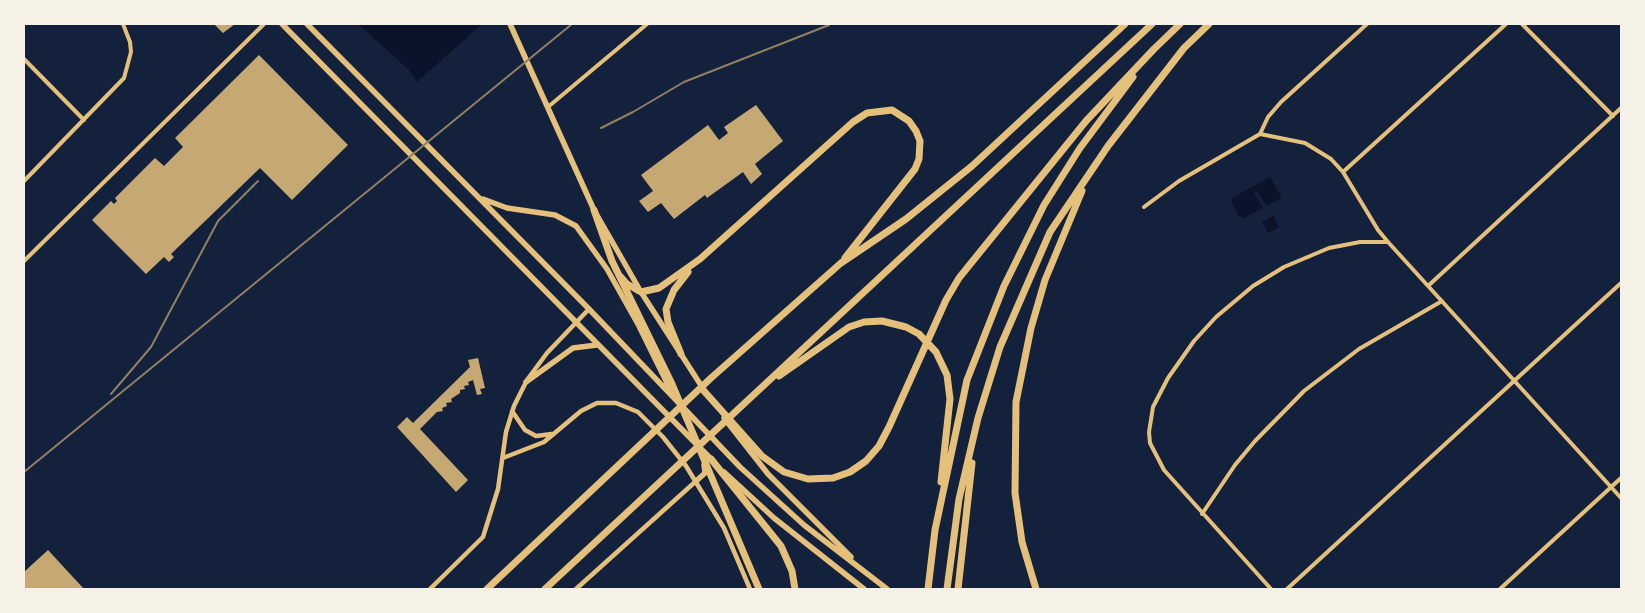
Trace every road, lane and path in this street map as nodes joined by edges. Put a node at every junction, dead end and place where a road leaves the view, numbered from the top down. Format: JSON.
{"nodes":[{"id":1,"x":123,"y":24,"type":"edge"},
{"id":2,"x":264,"y":24,"type":"edge"},
{"id":3,"x":282,"y":24,"type":"edge"},
{"id":4,"x":307,"y":24,"type":"edge"},
{"id":5,"x":510,"y":24,"type":"edge"},
{"id":6,"x":647,"y":24,"type":"edge"},
{"id":7,"x":1125,"y":24,"type":"edge"},
{"id":8,"x":1152,"y":24,"type":"edge"},
{"id":9,"x":1180,"y":24,"type":"edge"},
{"id":10,"x":1209,"y":24,"type":"edge"},
{"id":11,"x":1367,"y":24,"type":"edge"},
{"id":12,"x":1506,"y":24,"type":"edge"},
{"id":13,"x":1522,"y":24,"type":"edge"},
{"id":14,"x":1154,"y":49,"type":"junction"},
{"id":15,"x":24,"y":60,"type":"edge"},
{"id":16,"x":548,"y":106,"type":"junction"},
{"id":17,"x":1621,"y":108,"type":"edge"},
{"id":18,"x":1613,"y":116,"type":"junction"},
{"id":19,"x":84,"y":120,"type":"junction"},
{"id":20,"x":1260,"y":134,"type":"junction"},
{"id":21,"x":1090,"y":172,"type":"junction"},
{"id":22,"x":1343,"y":172,"type":"junction"},
{"id":23,"x":24,"y":181,"type":"edge"},
{"id":24,"x":477,"y":196,"type":"junction"},
{"id":25,"x":1144,"y":207,"type":"dead end"},
{"id":26,"x":594,"y":210,"type":"junction"},
{"id":27,"x":1388,"y":242,"type":"junction"},
{"id":28,"x":700,"y":259,"type":"junction"},
{"id":29,"x":24,"y":261,"type":"edge"},
{"id":30,"x":841,"y":263,"type":"junction"},
{"id":31,"x":619,"y":275,"type":"junction"},
{"id":32,"x":1621,"y":283,"type":"edge"},
{"id":33,"x":1428,"y":286,"type":"junction"},
{"id":34,"x":641,"y":292,"type":"junction"},
{"id":35,"x":1442,"y":301,"type":"junction"},
{"id":36,"x":589,"y":309,"type":"junction"},
{"id":37,"x":575,"y":323,"type":"junction"},
{"id":38,"x":597,"y":345,"type":"junction"},
{"id":39,"x":681,"y":354,"type":"junction"},
{"id":40,"x":1514,"y":380,"type":"junction"},
{"id":41,"x":526,"y":382,"type":"junction"},
{"id":42,"x":670,"y":385,"type":"junction"},
{"id":43,"x":762,"y":387,"type":"junction"},
{"id":44,"x":704,"y":390,"type":"junction"},
{"id":45,"x":512,"y":410,"type":"junction"},
{"id":46,"x":978,"y":418,"type":"junction"},
{"id":47,"x":553,"y":434,"type":"junction"},
{"id":48,"x":502,"y":458,"type":"junction"},
{"id":49,"x":711,"y":459,"type":"junction"},
{"id":50,"x":1621,"y":478,"type":"edge"},
{"id":51,"x":696,"y":482,"type":"junction"},
{"id":52,"x":1612,"y":487,"type":"junction"},
{"id":53,"x":1621,"y":498,"type":"edge"},
{"id":54,"x":1202,"y":514,"type":"junction"},
{"id":55,"x":935,"y":530,"type":"junction"},
{"id":56,"x":876,"y":580,"type":"junction"},
{"id":57,"x":430,"y":589,"type":"edge"},
{"id":58,"x":487,"y":589,"type":"edge"},
{"id":59,"x":545,"y":589,"type":"edge"},
{"id":60,"x":576,"y":589,"type":"edge"},
{"id":61,"x":750,"y":589,"type":"edge"},
{"id":62,"x":759,"y":589,"type":"edge"},
{"id":63,"x":795,"y":589,"type":"edge"},
{"id":64,"x":864,"y":589,"type":"edge"},
{"id":65,"x":887,"y":589,"type":"edge"},
{"id":66,"x":928,"y":589,"type":"edge"},
{"id":67,"x":947,"y":589,"type":"edge"},
{"id":68,"x":958,"y":589,"type":"edge"},
{"id":69,"x":1036,"y":589,"type":"edge"},
{"id":70,"x":1271,"y":589,"type":"edge"},
{"id":71,"x":1287,"y":589,"type":"edge"},
{"id":72,"x":1500,"y":589,"type":"edge"}],
"edges":[{"from":1,"to":19,"type":"street"},
{"from":2,"to":29,"type":"street"},
{"from":3,"to":37,"type":"main road"},
{"from":4,"to":24,"type":"main road"},
{"from":5,"to":16,"type":"main road"},
{"from":6,"to":16,"type":"street"},
{"from":7,"to":30,"type":"highway"},
{"from":8,"to":43,"type":"highway"},
{"from":9,"to":14,"type":"highway"},
{"from":10,"to":21,"type":"highway"},
{"from":11,"to":20,"type":"street"},
{"from":12,"to":22,"type":"street"},
{"from":13,"to":18,"type":"street"},
{"from":14,"to":44,"type":"highway"},
{"from":14,"to":55,"type":"highway"},
{"from":15,"to":19,"type":"street"},
{"from":16,"to":26,"type":"main road"},
{"from":17,"to":18,"type":"street"},
{"from":18,"to":33,"type":"street"},
{"from":19,"to":23,"type":"street"},
{"from":20,"to":22,"type":"street"},
{"from":20,"to":25,"type":"street"},
{"from":21,"to":46,"type":"highway"},
{"from":21,"to":69,"type":"highway"},
{"from":22,"to":27,"type":"street"},
{"from":24,"to":36,"type":"main road"},
{"from":24,"to":42,"type":"main road"},
{"from":26,"to":31,"type":"highway"},
{"from":26,"to":34,"type":"main road"},
{"from":27,"to":33,"type":"street"},
{"from":27,"to":54,"type":"street"},
{"from":28,"to":30,"type":"highway"},
{"from":28,"to":34,"type":"highway"},
{"from":28,"to":39,"type":"highway"},
{"from":30,"to":58,"type":"highway"},
{"from":31,"to":34,"type":"highway"},
{"from":31,"to":42,"type":"highway"},
{"from":32,"to":40,"type":"street"},
{"from":33,"to":35,"type":"street"},
{"from":34,"to":39,"type":"main road"},
{"from":35,"to":40,"type":"street"},
{"from":35,"to":54,"type":"street"},
{"from":36,"to":37,"type":"street"},
{"from":36,"to":56,"type":"main road"},
{"from":37,"to":38,"type":"main road"},
{"from":37,"to":41,"type":"street"},
{"from":38,"to":41,"type":"main road"},
{"from":38,"to":49,"type":"main road"},
{"from":39,"to":44,"type":"main road"},
{"from":40,"to":52,"type":"street"},
{"from":40,"to":71,"type":"street"},
{"from":41,"to":45,"type":"street"},
{"from":42,"to":51,"type":"main road"},
{"from":42,"to":62,"type":"highway"},
{"from":43,"to":55,"type":"highway"},
{"from":43,"to":59,"type":"highway"},
{"from":44,"to":56,"type":"main road"},
{"from":45,"to":47,"type":"street"},
{"from":45,"to":48,"type":"street"},
{"from":46,"to":67,"type":"highway"},
{"from":46,"to":68,"type":"highway"},
{"from":47,"to":48,"type":"street"},
{"from":47,"to":51,"type":"street"},
{"from":48,"to":57,"type":"street"},
{"from":49,"to":63,"type":"highway"},
{"from":49,"to":64,"type":"main road"},
{"from":50,"to":52,"type":"street"},
{"from":51,"to":60,"type":"street"},
{"from":51,"to":61,"type":"street"},
{"from":52,"to":53,"type":"street"},
{"from":52,"to":72,"type":"street"},
{"from":54,"to":70,"type":"street"},
{"from":55,"to":66,"type":"highway"},
{"from":56,"to":65,"type":"main road"}]}
